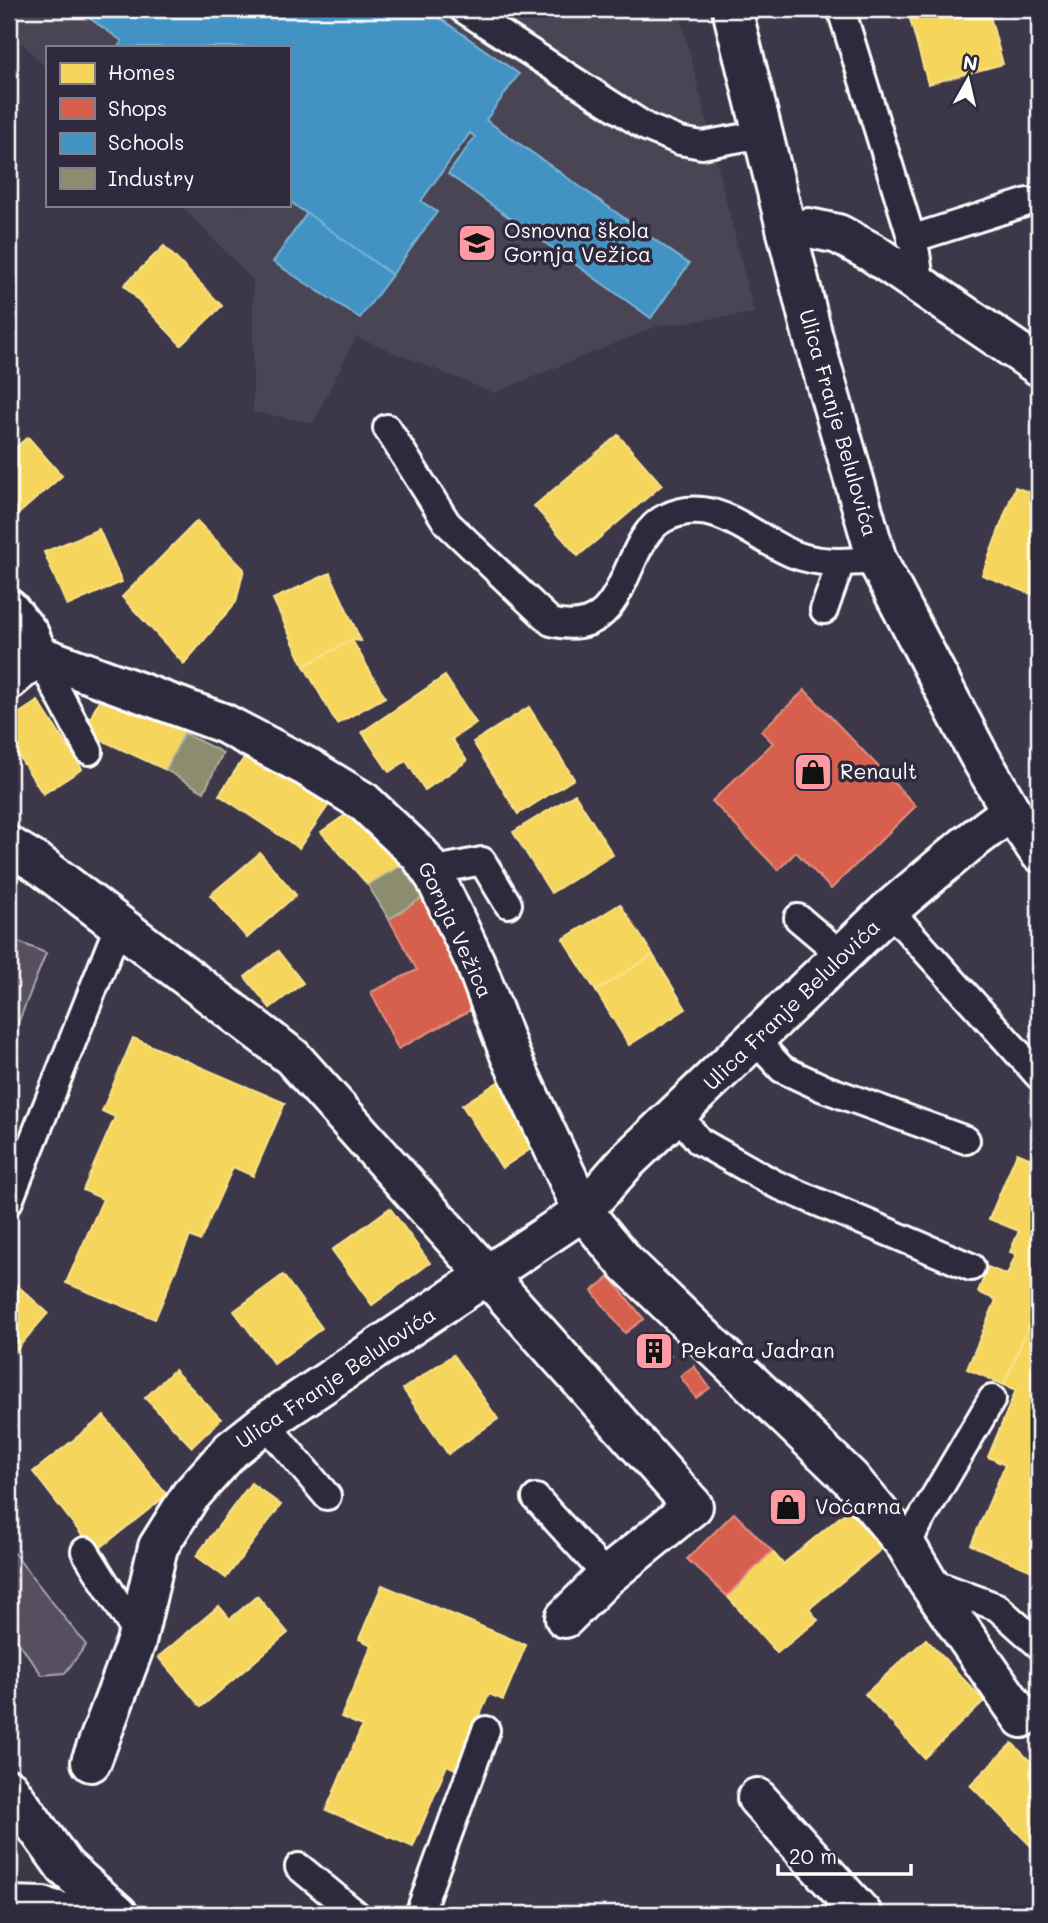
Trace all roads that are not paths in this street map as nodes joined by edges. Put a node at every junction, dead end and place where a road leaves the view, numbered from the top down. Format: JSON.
{"nodes":[{"id":1,"x":463,"y":9,"type":"edge"},
{"id":2,"x":732,"y":9,"type":"edge"},
{"id":3,"x":841,"y":9,"type":"edge"},
{"id":4,"x":763,"y":134,"type":"junction"},
{"id":5,"x":1028,"y":202,"type":"dead end"},
{"id":6,"x":787,"y":232,"type":"junction"},
{"id":7,"x":911,"y":239,"type":"junction"},
{"id":8,"x":921,"y":287,"type":"junction"},
{"id":9,"x":1039,"y":366,"type":"edge"},
{"id":10,"x":387,"y":428,"type":"dead end"},
{"id":11,"x":859,"y":561,"type":"junction"},
{"id":12,"x":9,"y":609,"type":"edge"},
{"id":13,"x":824,"y":610,"type":"dead end"},
{"id":14,"x":38,"y":655,"type":"junction"},
{"id":15,"x":9,"y":680,"type":"edge"},
{"id":16,"x":89,"y":751,"type":"dead end"},
{"id":17,"x":1011,"y":811,"type":"junction"},
{"id":18,"x":9,"y":846,"type":"edge"},
{"id":19,"x":1039,"y":852,"type":"edge"},
{"id":20,"x":431,"y":871,"type":"junction"},
{"id":21,"x":508,"y":904,"type":"dead end"},
{"id":22,"x":889,"y":910,"type":"junction"},
{"id":23,"x":798,"y":918,"type":"dead end"},
{"id":24,"x":119,"y":924,"type":"junction"},
{"id":25,"x":843,"y":956,"type":"junction"},
{"id":26,"x":756,"y":1041,"type":"junction"},
{"id":27,"x":1039,"y":1076,"type":"edge"},
{"id":28,"x":679,"y":1115,"type":"junction"},
{"id":29,"x":966,"y":1140,"type":"dead end"},
{"id":30,"x":9,"y":1201,"type":"edge"},
{"id":31,"x":583,"y":1211,"type":"junction"},
{"id":32,"x":971,"y":1267,"type":"dead end"},
{"id":33,"x":484,"y":1275,"type":"junction"},
{"id":34,"x":992,"y":1399,"type":"dead end"},
{"id":35,"x":265,"y":1423,"type":"junction"},
{"id":36,"x":327,"y":1496,"type":"dead end"},
{"id":37,"x":536,"y":1498,"type":"dead end"},
{"id":38,"x":906,"y":1545,"type":"junction"},
{"id":39,"x":85,"y":1551,"type":"dead end"},
{"id":40,"x":607,"y":1576,"type":"junction"},
{"id":41,"x":927,"y":1581,"type":"junction"},
{"id":42,"x":565,"y":1618,"type":"dead end"},
{"id":43,"x":138,"y":1634,"type":"junction"},
{"id":44,"x":1039,"y":1645,"type":"edge"},
{"id":45,"x":1022,"y":1718,"type":"dead end"},
{"id":46,"x":486,"y":1730,"type":"dead end"},
{"id":47,"x":91,"y":1762,"type":"dead end"},
{"id":48,"x":9,"y":1789,"type":"edge"},
{"id":49,"x":757,"y":1798,"type":"dead end"},
{"id":50,"x":299,"y":1867,"type":"dead end"},
{"id":51,"x":9,"y":1906,"type":"edge"},
{"id":52,"x":68,"y":1914,"type":"edge"},
{"id":53,"x":118,"y":1914,"type":"edge"},
{"id":54,"x":356,"y":1914,"type":"edge"},
{"id":55,"x":419,"y":1914,"type":"edge"},
{"id":56,"x":862,"y":1914,"type":"edge"}],
"edges":[{"from":1,"to":4,"type":"lane"},
{"from":2,"to":4,"type":"street","name":"Ulica Franje Belulovića"},
{"from":3,"to":7,"type":"lane"},
{"from":4,"to":6,"type":"street","name":"Ulica Franje Belulovića"},
{"from":5,"to":7,"type":"lane"},
{"from":6,"to":8,"type":"street"},
{"from":6,"to":11,"type":"street","name":"Ulica Franje Belulovića"},
{"from":7,"to":8,"type":"lane"},
{"from":8,"to":9,"type":"street"},
{"from":10,"to":11,"type":"lane"},
{"from":11,"to":13,"type":"lane"},
{"from":11,"to":17,"type":"street","name":"Ulica Franje Belulovića"},
{"from":12,"to":14,"type":"street"},
{"from":14,"to":15,"type":"street"},
{"from":14,"to":16,"type":"lane"},
{"from":14,"to":20,"type":"street","name":"Gornja Vežica"},
{"from":17,"to":19,"type":"street","name":"Ulica Franje Belulovića"},
{"from":17,"to":22,"type":"street","name":"Ulica Franje Belulovića"},
{"from":18,"to":24,"type":"street"},
{"from":20,"to":21,"type":"lane"},
{"from":20,"to":31,"type":"street","name":"Gornja Vežica"},
{"from":22,"to":25,"type":"street","name":"Ulica Franje Belulovića"},
{"from":22,"to":27,"type":"lane"},
{"from":23,"to":25,"type":"lane"},
{"from":24,"to":30,"type":"lane"},
{"from":24,"to":33,"type":"street"},
{"from":25,"to":26,"type":"street","name":"Ulica Franje Belulovića"},
{"from":26,"to":28,"type":"street","name":"Ulica Franje Belulovića"},
{"from":26,"to":29,"type":"lane"},
{"from":28,"to":31,"type":"street","name":"Ulica Franje Belulovića"},
{"from":28,"to":32,"type":"lane"},
{"from":31,"to":33,"type":"street","name":"Ulica Franje Belulovića"},
{"from":31,"to":38,"type":"street"},
{"from":33,"to":35,"type":"street","name":"Ulica Franje Belulovića"},
{"from":33,"to":40,"type":"street"},
{"from":34,"to":38,"type":"lane"},
{"from":35,"to":36,"type":"lane"},
{"from":35,"to":43,"type":"street","name":"Ulica Franje Belulovića"},
{"from":37,"to":40,"type":"lane"},
{"from":38,"to":41,"type":"street"},
{"from":39,"to":43,"type":"lane"},
{"from":40,"to":42,"type":"street"},
{"from":41,"to":44,"type":"lane"},
{"from":41,"to":45,"type":"street"},
{"from":43,"to":47,"type":"street","name":"Ulica Franje Belulovića"},
{"from":46,"to":55,"type":"lane"},
{"from":48,"to":53,"type":"street"},
{"from":49,"to":56,"type":"street"},
{"from":50,"to":54,"type":"lane"},
{"from":51,"to":52,"type":"street"}]}
